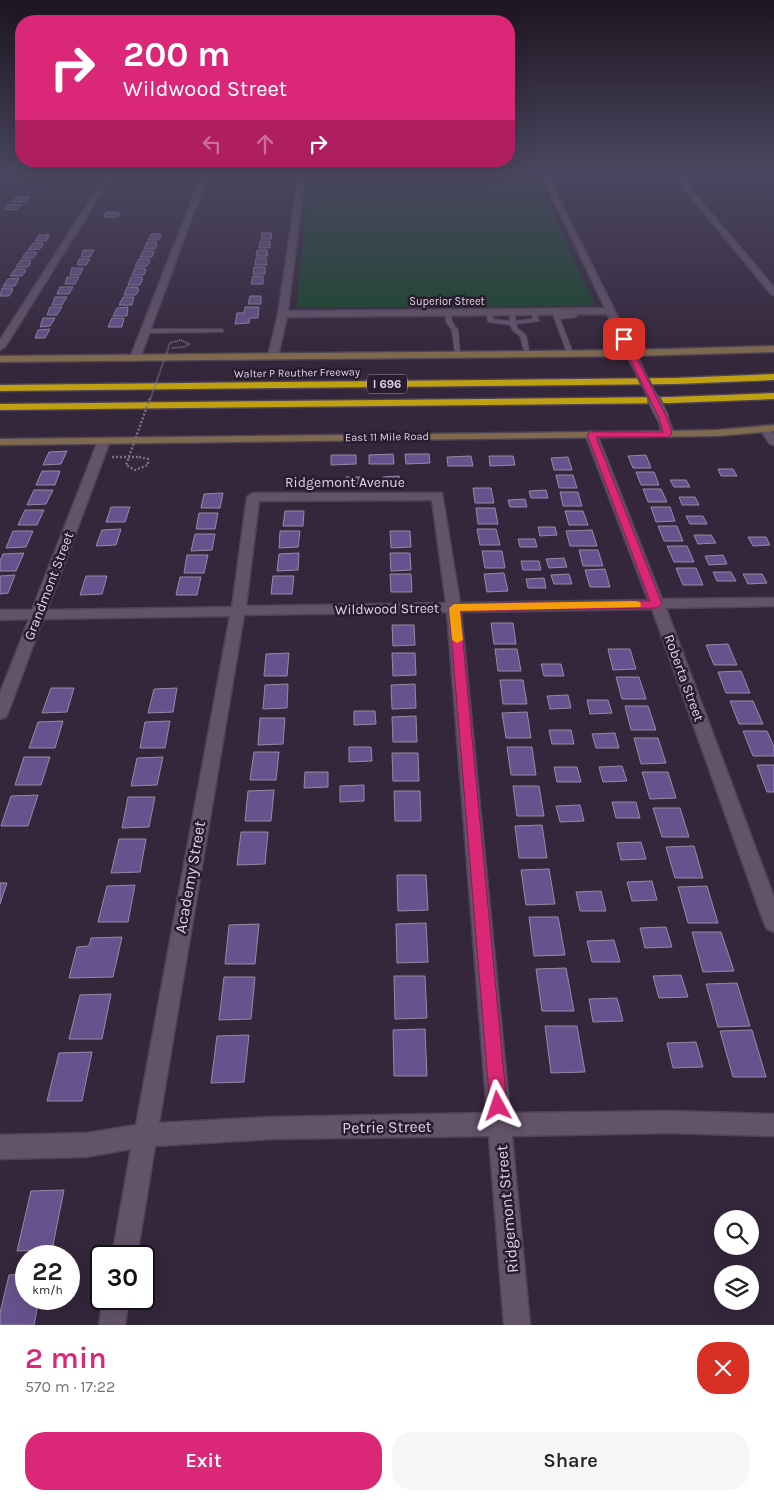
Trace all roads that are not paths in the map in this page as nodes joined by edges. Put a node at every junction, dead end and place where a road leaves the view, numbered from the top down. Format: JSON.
{"nodes":[{"id":1,"x":71,"y":236,"type":"edge"},
{"id":2,"x":182,"y":236,"type":"edge"},
{"id":3,"x":294,"y":236,"type":"edge"},
{"id":4,"x":575,"y":236,"type":"edge"},
{"id":5,"x":727,"y":236,"type":"edge"},
{"id":6,"x":774,"y":292,"type":"edge"},
{"id":7,"x":612,"y":311,"type":"junction"},
{"id":8,"x":488,"y":312,"type":"junction"},
{"id":9,"x":511,"y":312,"type":"junction"},
{"id":10,"x":534,"y":312,"type":"junction"},
{"id":11,"x":448,"y":313,"type":"junction"},
{"id":12,"x":283,"y":314,"type":"junction"},
{"id":13,"x":556,"y":314,"type":"junction"},
{"id":14,"x":513,"y":323,"type":"junction"},
{"id":15,"x":146,"y":331,"type":"junction"},
{"id":16,"x":221,"y":331,"type":"dead end"},
{"id":17,"x":0,"y":347,"type":"edge"},
{"id":18,"x":774,"y":349,"type":"edge"},
{"id":19,"x":570,"y":353,"type":"junction"},
{"id":20,"x":630,"y":353,"type":"junction"},
{"id":21,"x":458,"y":354,"type":"junction"},
{"id":22,"x":528,"y":354,"type":"junction"},
{"id":23,"x":273,"y":356,"type":"junction"},
{"id":24,"x":135,"y":358,"type":"junction"},
{"id":25,"x":0,"y":359,"type":"edge"},
{"id":26,"x":774,"y":376,"type":"edge"},
{"id":27,"x":0,"y":388,"type":"edge"},
{"id":28,"x":774,"y":396,"type":"edge"},
{"id":29,"x":0,"y":408,"type":"edge"},
{"id":30,"x":770,"y":429,"type":"edge"},
{"id":31,"x":591,"y":434,"type":"junction"},
{"id":32,"x":668,"y":434,"type":"junction"},
{"id":33,"x":104,"y":441,"type":"junction"},
{"id":34,"x":0,"y":442,"type":"edge"},
{"id":35,"x":774,"y":442,"type":"edge"},
{"id":36,"x":438,"y":496,"type":"joint"},
{"id":37,"x":253,"y":497,"type":"joint"},
{"id":38,"x":774,"y":602,"type":"edge"},
{"id":39,"x":657,"y":604,"type":"junction"},
{"id":40,"x":454,"y":608,"type":"junction"},
{"id":41,"x":238,"y":612,"type":"junction"},
{"id":42,"x":39,"y":614,"type":"junction"},
{"id":43,"x":0,"y":615,"type":"edge"},
{"id":44,"x":0,"y":713,"type":"edge"},
{"id":45,"x":774,"y":924,"type":"edge"},
{"id":46,"x":774,"y":1125,"type":"edge"},
{"id":47,"x":500,"y":1126,"type":"junction"},
{"id":48,"x":144,"y":1135,"type":"junction"},
{"id":49,"x":0,"y":1147,"type":"edge"},
{"id":50,"x":126,"y":1245,"type":"edge"},
{"id":51,"x":114,"y":1310,"type":"edge"},
{"id":52,"x":112,"y":1325,"type":"edge"},
{"id":53,"x":517,"y":1325,"type":"edge"}],
"edges":[{"from":1,"to":17,"type":"street"},
{"from":2,"to":15,"type":"street"},
{"from":3,"to":12,"type":"street"},
{"from":4,"to":7,"type":"street"},
{"from":5,"to":6,"type":"street"},
{"from":7,"to":13,"type":"street","name":"Superior Street"},
{"from":7,"to":20,"type":"street"},
{"from":8,"to":9,"type":"street","name":"Superior Street"},
{"from":8,"to":11,"type":"street","name":"Superior Street"},
{"from":8,"to":14,"type":"lane"},
{"from":9,"to":10,"type":"street","name":"Superior Street"},
{"from":9,"to":14,"type":"lane"},
{"from":10,"to":13,"type":"street","name":"Superior Street"},
{"from":10,"to":14,"type":"lane"},
{"from":11,"to":12,"type":"street","name":"Superior Street"},
{"from":11,"to":21,"type":"lane"},
{"from":12,"to":23,"type":"street"},
{"from":13,"to":19,"type":"lane"},
{"from":14,"to":22,"type":"lane"},
{"from":15,"to":16,"type":"lane"},
{"from":15,"to":24,"type":"street"},
{"from":18,"to":20,"type":"main road"},
{"from":19,"to":20,"type":"main road"},
{"from":19,"to":22,"type":"main road"},
{"from":20,"to":32,"type":"street","bridge":true},
{"from":21,"to":22,"type":"main road"},
{"from":21,"to":23,"type":"main road"},
{"from":23,"to":24,"type":"main road"},
{"from":24,"to":25,"type":"main road"},
{"from":26,"to":27,"type":"highway","name":"Walter P Reuther Freeway","number":"I 696"},
{"from":28,"to":29,"type":"highway","number":"I 696"},
{"from":30,"to":32,"type":"main road","name":"East 11 Mile Road"},
{"from":30,"to":35,"type":"street"},
{"from":31,"to":32,"type":"main road","name":"East 11 Mile Road"},
{"from":31,"to":33,"type":"main road","name":"East 11 Mile Road"},
{"from":31,"to":39,"type":"street","name":"Roberta Street"},
{"from":33,"to":34,"type":"main road","name":"East 11 Mile Road"},
{"from":33,"to":42,"type":"street","name":"Grandmont Street"},
{"from":36,"to":37,"type":"street","name":"Ridgemont Avenue"},
{"from":36,"to":40,"type":"street","name":"Ridgemont Street"},
{"from":37,"to":41,"type":"street","name":"Academy Street"},
{"from":38,"to":39,"type":"street","name":"Wildwood Street"},
{"from":39,"to":40,"type":"street","name":"Wildwood Street"},
{"from":39,"to":45,"type":"street","name":"Roberta Street"},
{"from":40,"to":41,"type":"street","name":"Wildwood Street"},
{"from":40,"to":47,"type":"street","name":"Ridgemont Street"},
{"from":41,"to":42,"type":"street","name":"Wildwood Street"},
{"from":41,"to":48,"type":"street","name":"Academy Street"},
{"from":42,"to":43,"type":"street","name":"Wildwood Street"},
{"from":42,"to":44,"type":"street","name":"Grandmont Street"},
{"from":46,"to":47,"type":"street","name":"Petrie Street"},
{"from":47,"to":48,"type":"street","name":"Petrie Street"},
{"from":47,"to":53,"type":"street","name":"Ridgemont Street"},
{"from":48,"to":49,"type":"street","name":"Petrie Street"},
{"from":48,"to":50,"type":"street","name":"Academy Street"},
{"from":51,"to":52,"type":"street"}]}
